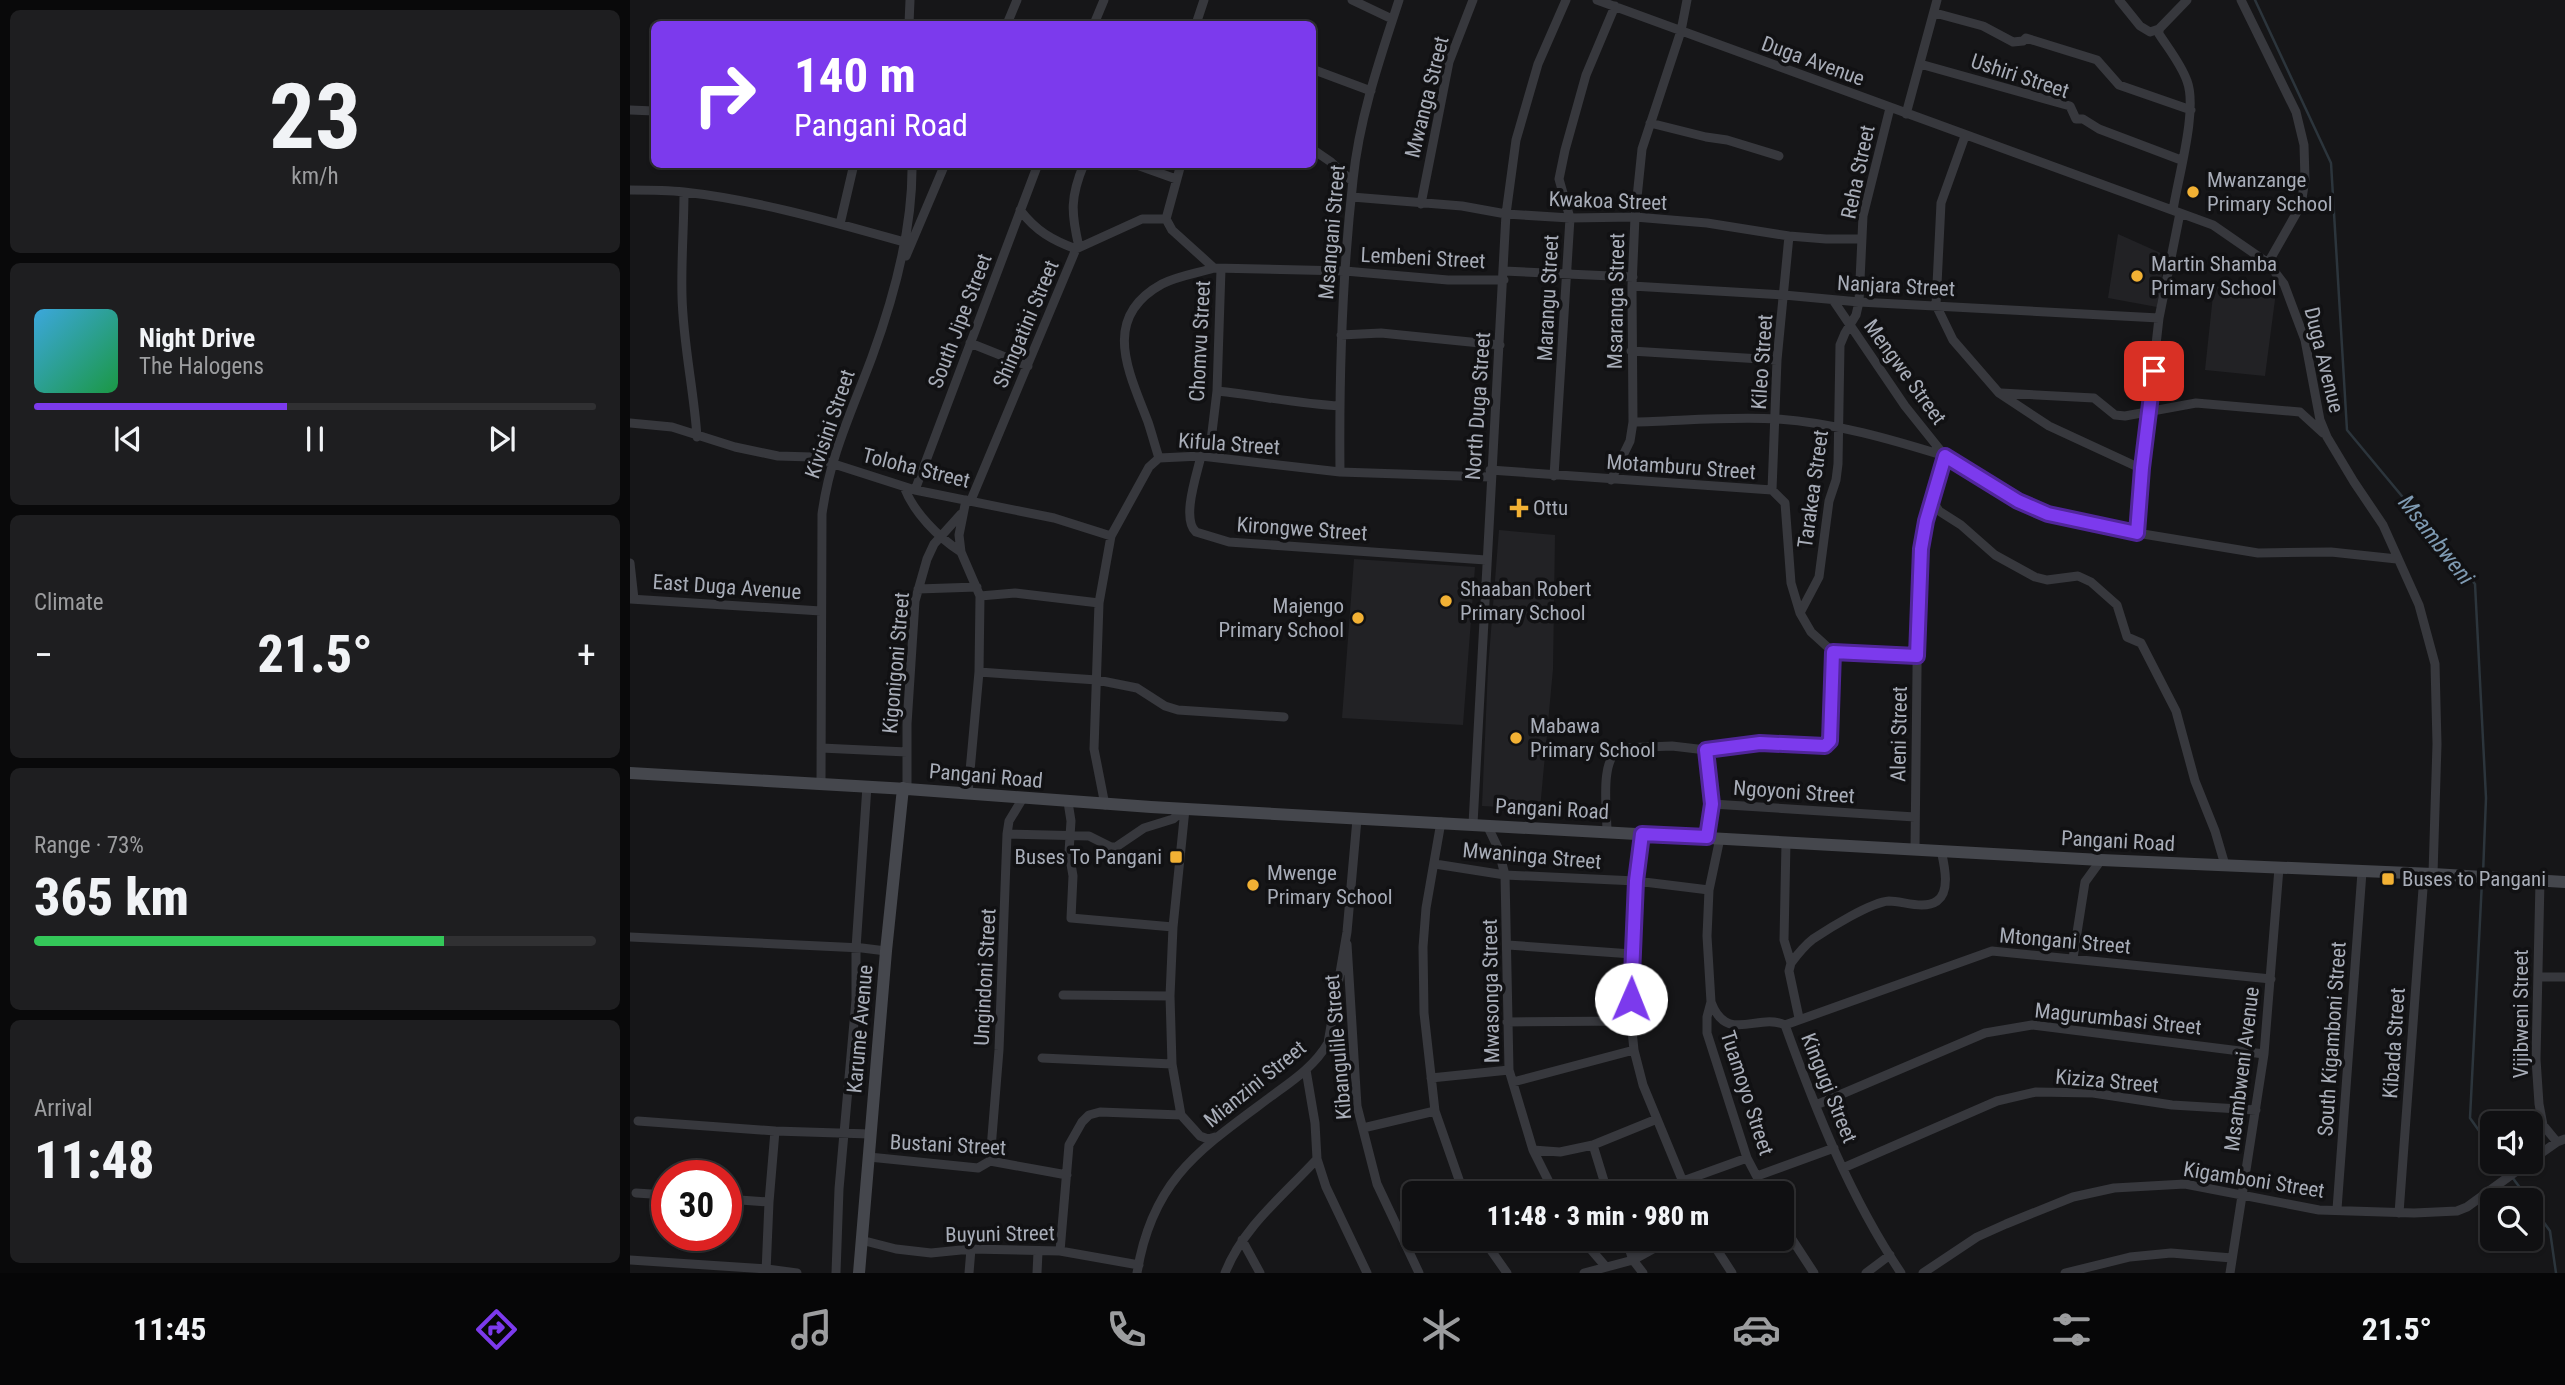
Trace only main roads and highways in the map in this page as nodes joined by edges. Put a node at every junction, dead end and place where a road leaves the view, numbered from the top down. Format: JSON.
{"nodes":[{"id":1,"x":630,"y":773,"type":"edge"},
{"id":2,"x":905,"y":788,"type":"junction"},
{"id":3,"x":2565,"y":882,"type":"edge"},
{"id":4,"x":859,"y":1273,"type":"edge"}],
"edges":[{"from":1,"to":2,"type":"main road","name":"Pangani Road"},
{"from":2,"to":3,"type":"main road","name":"Pangani Road"},
{"from":2,"to":4,"type":"main road","name":"Karume Avenue"}]}
